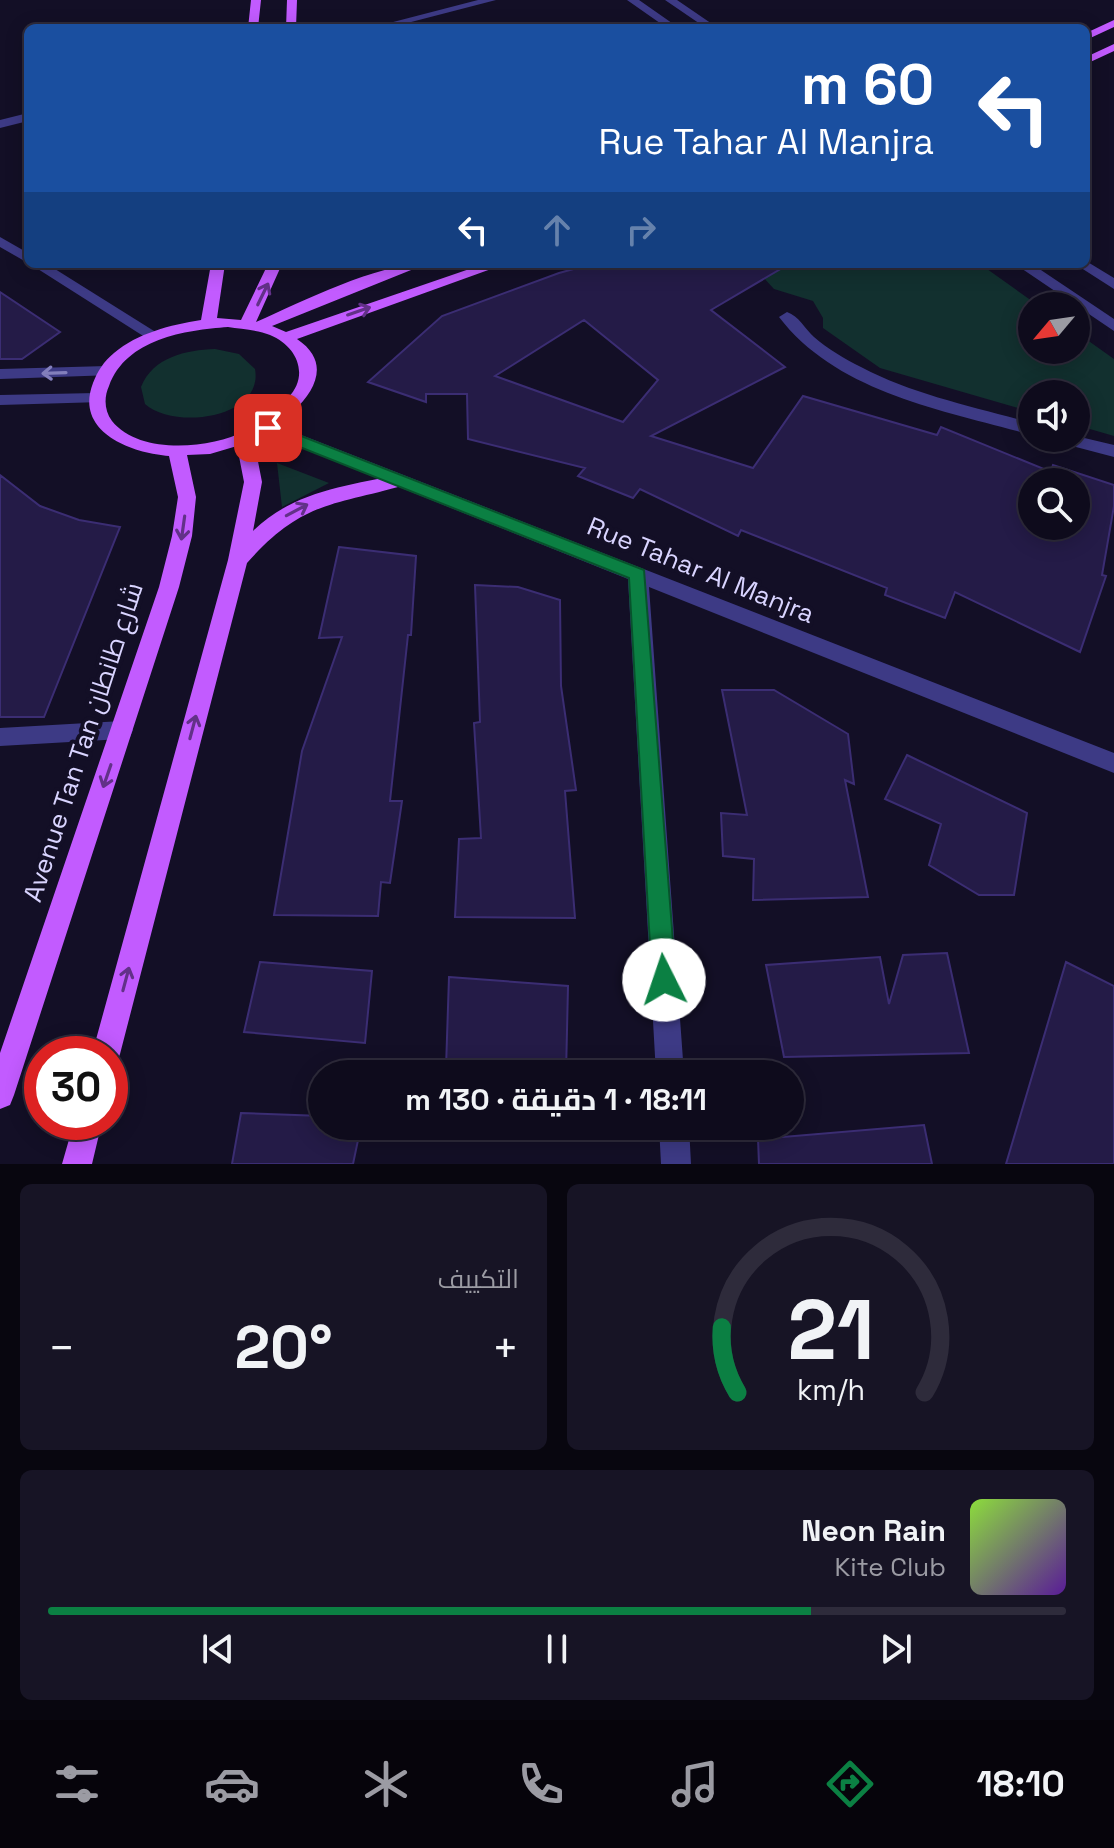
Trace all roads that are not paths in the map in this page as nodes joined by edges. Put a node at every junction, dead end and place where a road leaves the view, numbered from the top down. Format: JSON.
{"nodes":[{"id":1,"x":256,"y":0,"type":"edge"},
{"id":2,"x":292,"y":0,"type":"edge"},
{"id":3,"x":491,"y":0,"type":"edge"},
{"id":4,"x":632,"y":0,"type":"edge"},
{"id":5,"x":670,"y":0,"type":"edge"},
{"id":6,"x":425,"y":16,"type":"junction"},
{"id":7,"x":1114,"y":23,"type":"edge"},
{"id":8,"x":253,"y":24,"type":"edge"},
{"id":9,"x":291,"y":24,"type":"edge"},
{"id":10,"x":392,"y":24,"type":"edge"},
{"id":11,"x":431,"y":24,"type":"edge"},
{"id":12,"x":668,"y":24,"type":"edge"},
{"id":13,"x":707,"y":24,"type":"edge"},
{"id":14,"x":1090,"y":35,"type":"edge"},
{"id":15,"x":1114,"y":47,"type":"edge"},
{"id":16,"x":1090,"y":59,"type":"edge"},
{"id":17,"x":24,"y":118,"type":"edge"},
{"id":18,"x":0,"y":124,"type":"edge"},
{"id":19,"x":0,"y":241,"type":"edge"},
{"id":20,"x":24,"y":256,"type":"edge"},
{"id":21,"x":44,"y":268,"type":"edge"},
{"id":22,"x":217,"y":268,"type":"edge"},
{"id":23,"x":274,"y":268,"type":"edge"},
{"id":24,"x":408,"y":268,"type":"edge"},
{"id":25,"x":486,"y":268,"type":"edge"},
{"id":26,"x":1028,"y":268,"type":"edge"},
{"id":27,"x":1088,"y":268,"type":"edge"},
{"id":28,"x":1114,"y":284,"type":"edge"},
{"id":29,"x":787,"y":317,"type":"dead end"},
{"id":30,"x":208,"y":323,"type":"junction"},
{"id":31,"x":253,"y":325,"type":"junction"},
{"id":32,"x":1114,"y":326,"type":"edge"},
{"id":33,"x":154,"y":336,"type":"junction"},
{"id":34,"x":286,"y":337,"type":"junction"},
{"id":35,"x":107,"y":371,"type":"junction"},
{"id":36,"x":0,"y":374,"type":"edge"},
{"id":37,"x":96,"y":398,"type":"junction"},
{"id":38,"x":0,"y":400,"type":"edge"},
{"id":39,"x":1018,"y":425,"type":"edge"},
{"id":40,"x":268,"y":428,"type":"junction"},
{"id":41,"x":245,"y":439,"type":"junction"},
{"id":42,"x":1090,"y":445,"type":"edge"},
{"id":43,"x":177,"y":451,"type":"junction"},
{"id":44,"x":1114,"y":451,"type":"edge"},
{"id":45,"x":399,"y":481,"type":"junction"},
{"id":46,"x":238,"y":560,"type":"junction"},
{"id":47,"x":638,"y":575,"type":"junction"},
{"id":48,"x":122,"y":730,"type":"junction"},
{"id":49,"x":0,"y":737,"type":"edge"},
{"id":50,"x":1114,"y":763,"type":"edge"},
{"id":51,"x":111,"y":1036,"type":"edge"},
{"id":52,"x":669,"y":1060,"type":"edge"},
{"id":53,"x":0,"y":1095,"type":"edge"},
{"id":54,"x":83,"y":1140,"type":"edge"},
{"id":55,"x":675,"y":1140,"type":"edge"},
{"id":56,"x":77,"y":1164,"type":"edge"},
{"id":57,"x":676,"y":1164,"type":"edge"}],
"edges":[{"from":1,"to":8,"type":"main road"},
{"from":2,"to":9,"type":"main road"},
{"from":3,"to":6,"type":"street"},
{"from":4,"to":12,"type":"street"},
{"from":5,"to":13,"type":"street"},
{"from":6,"to":10,"type":"street"},
{"from":6,"to":11,"type":"street"},
{"from":7,"to":14,"type":"main road"},
{"from":15,"to":16,"type":"main road"},
{"from":17,"to":18,"type":"street"},
{"from":19,"to":20,"type":"street"},
{"from":21,"to":33,"type":"street"},
{"from":22,"to":30,"type":"main road"},
{"from":31,"to":23,"type":"main road","one_way":true},
{"from":24,"to":31,"type":"main road"},
{"from":34,"to":25,"type":"main road","one_way":true},
{"from":26,"to":32,"type":"street"},
{"from":27,"to":28,"type":"street"},
{"from":29,"to":39,"type":"street"},
{"from":30,"to":31,"type":"main road"},
{"from":30,"to":33,"type":"main road"},
{"from":31,"to":34,"type":"main road"},
{"from":33,"to":35,"type":"main road"},
{"from":34,"to":40,"type":"main road"},
{"from":35,"to":36,"type":"street","one_way":true},
{"from":35,"to":37,"type":"main road"},
{"from":37,"to":38,"type":"street"},
{"from":37,"to":43,"type":"main road"},
{"from":40,"to":41,"type":"main road"},
{"from":40,"to":45,"type":"street","name":"Rue Tahar Al Manjra"},
{"from":41,"to":43,"type":"main road"},
{"from":41,"to":46,"type":"main road"},
{"from":42,"to":44,"type":"street"},
{"from":43,"to":48,"type":"main road","name":"Avenue Tan Tan شارع طانطان","one_way":true},
{"from":46,"to":45,"type":"main road","one_way":true},
{"from":45,"to":47,"type":"street","name":"Rue Tahar Al Manjra"},
{"from":51,"to":46,"type":"main road","one_way":true},
{"from":47,"to":50,"type":"street","name":"Rue Tahar Al Manjra"},
{"from":47,"to":52,"type":"street"},
{"from":48,"to":49,"type":"street"},
{"from":48,"to":53,"type":"main road","name":"Avenue Tan Tan شارع طانطان","one_way":true},
{"from":54,"to":56,"type":"main road"},
{"from":55,"to":57,"type":"street"}]}
